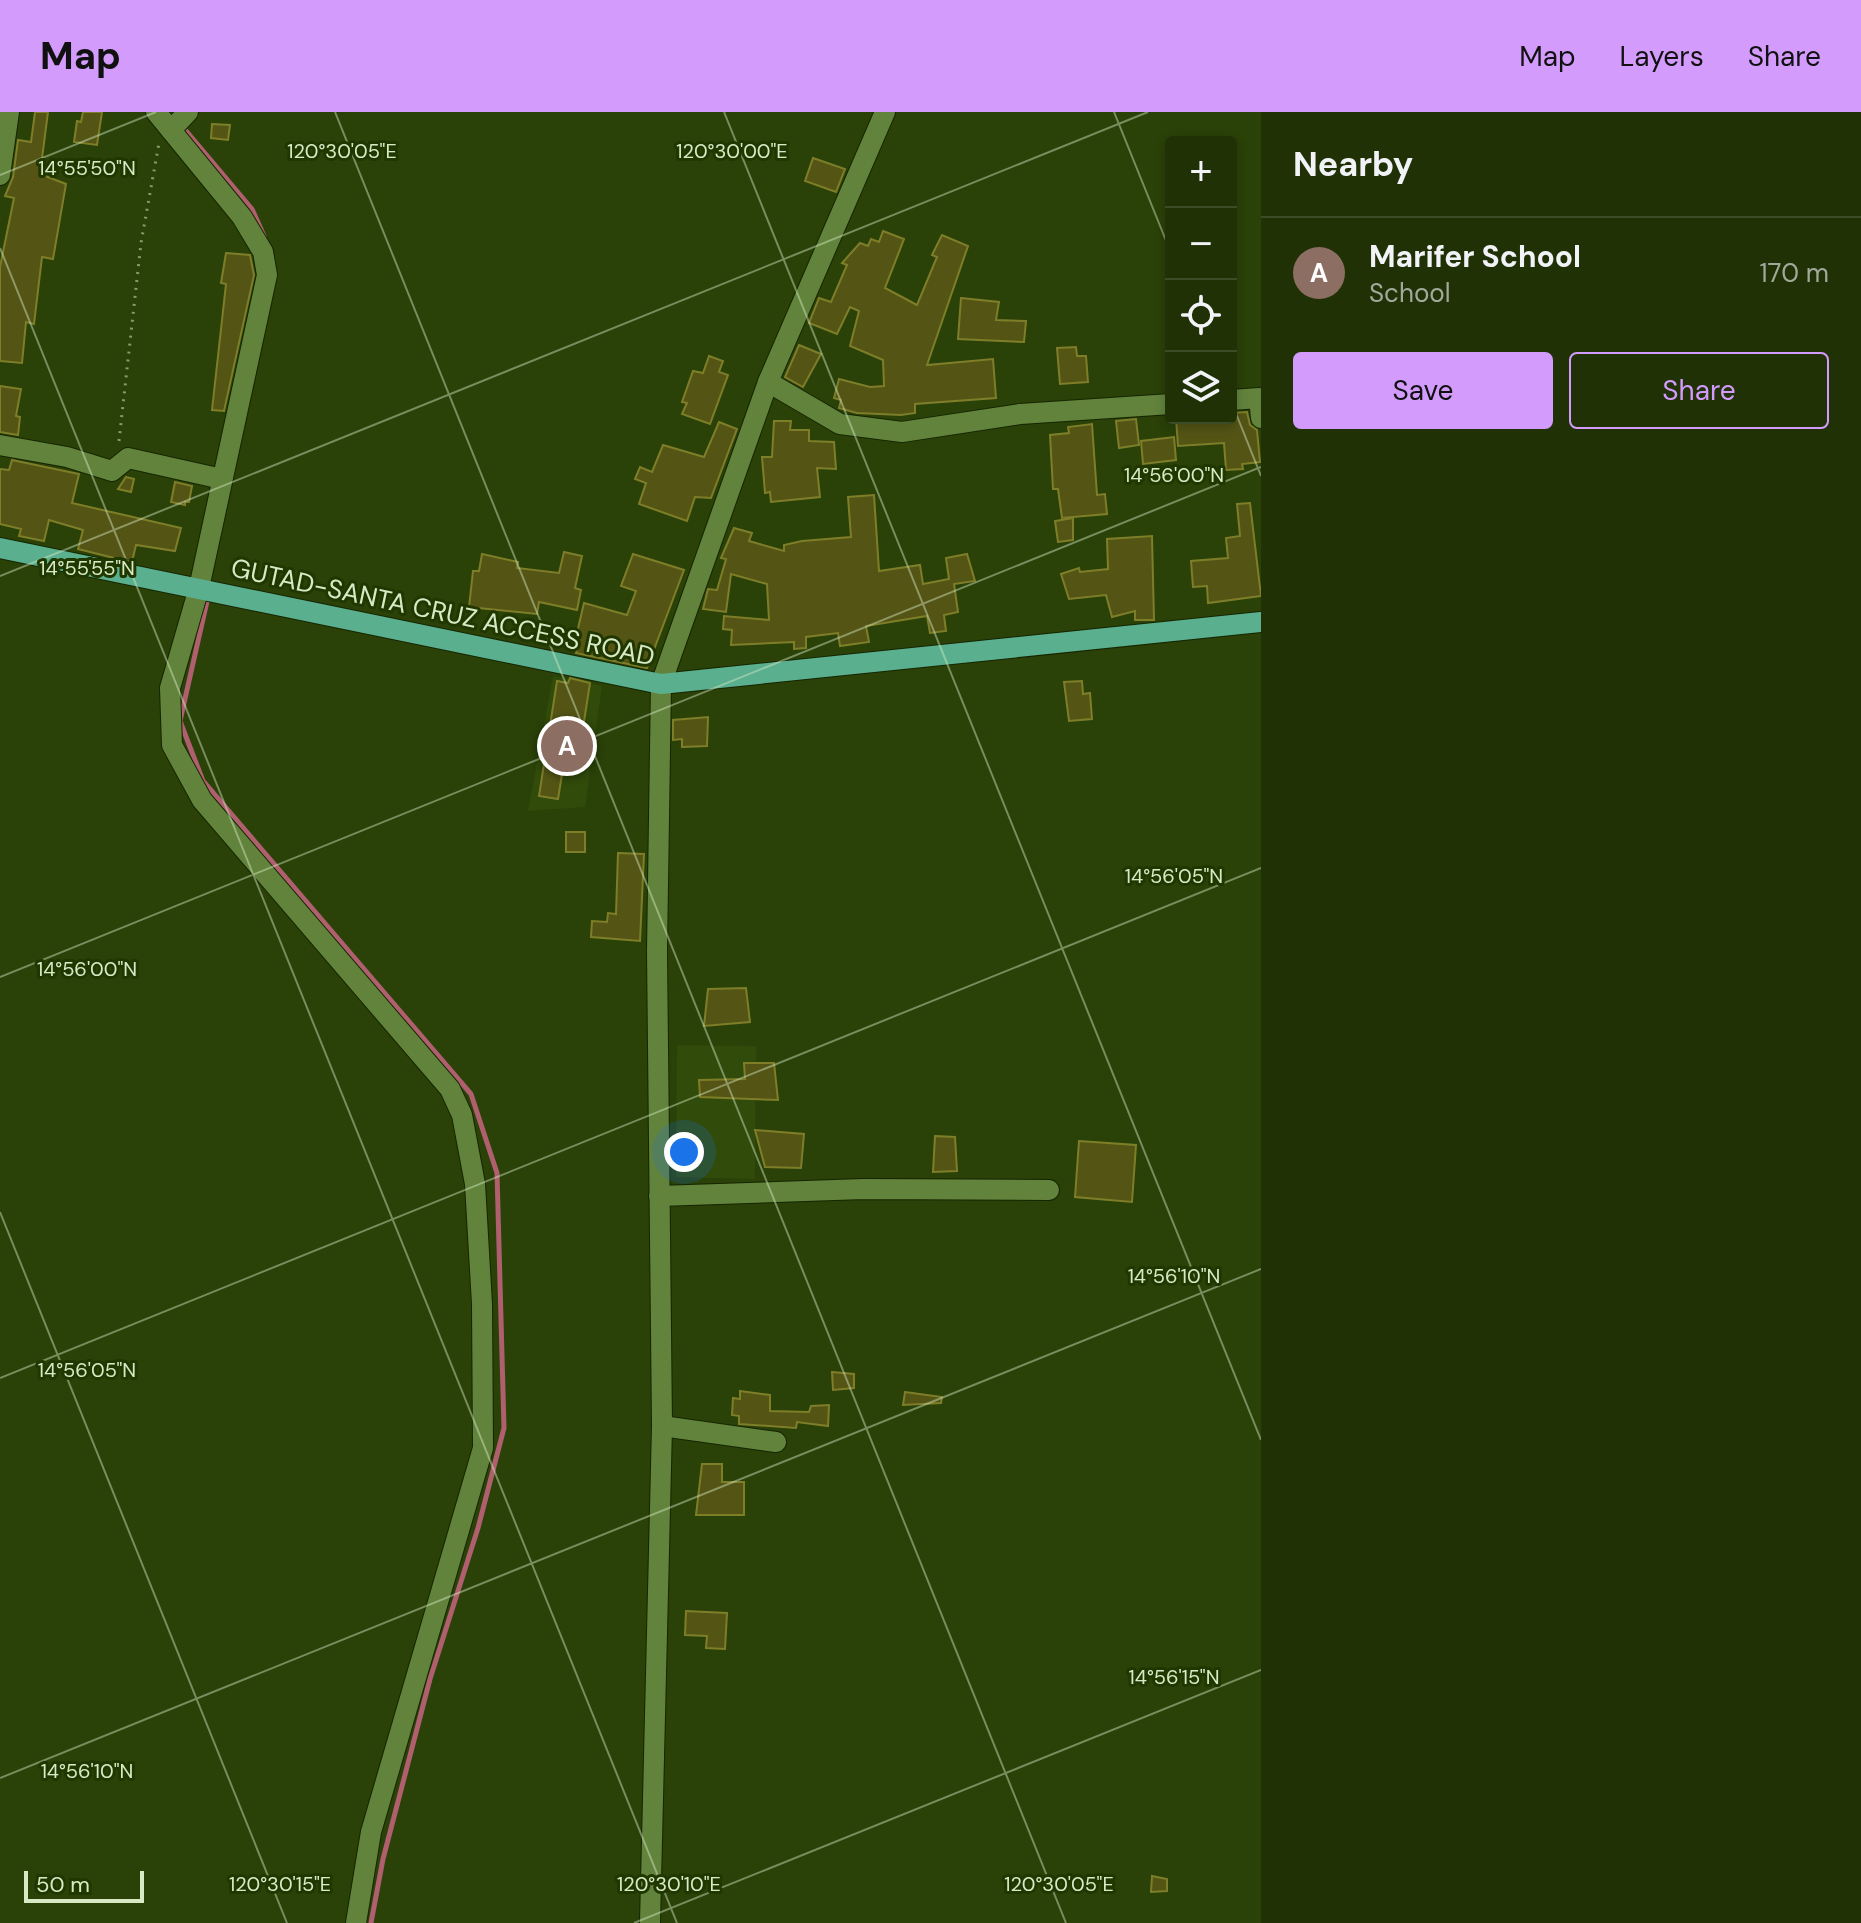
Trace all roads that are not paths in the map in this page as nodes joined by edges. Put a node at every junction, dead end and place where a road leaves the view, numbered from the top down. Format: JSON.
{"nodes":[{"id":1,"x":9,"y":112,"type":"edge"},
{"id":2,"x":188,"y":112,"type":"edge"},
{"id":3,"x":885,"y":112,"type":"edge"},
{"id":4,"x":163,"y":121,"type":"edge"},
{"id":5,"x":0,"y":175,"type":"edge"},
{"id":6,"x":768,"y":382,"type":"junction"},
{"id":7,"x":1237,"y":400,"type":"edge"},
{"id":8,"x":1165,"y":404,"type":"edge"},
{"id":9,"x":1261,"y":418,"type":"edge"},
{"id":10,"x":0,"y":445,"type":"edge"},
{"id":11,"x":222,"y":479,"type":"junction"},
{"id":12,"x":0,"y":548,"type":"edge"},
{"id":13,"x":199,"y":588,"type":"junction"},
{"id":14,"x":1261,"y":622,"type":"edge"},
{"id":15,"x":661,"y":684,"type":"junction"},
{"id":16,"x":1049,"y":1190,"type":"dead end"},
{"id":17,"x":659,"y":1196,"type":"junction"},
{"id":18,"x":662,"y":1426,"type":"junction"},
{"id":19,"x":776,"y":1442,"type":"dead end"},
{"id":20,"x":356,"y":1923,"type":"edge"},
{"id":21,"x":650,"y":1923,"type":"edge"}],
"edges":[{"from":1,"to":5,"type":"street"},
{"from":2,"to":4,"type":"street"},
{"from":3,"to":6,"type":"street"},
{"from":4,"to":11,"type":"street"},
{"from":6,"to":8,"type":"street"},
{"from":6,"to":15,"type":"street"},
{"from":7,"to":9,"type":"street"},
{"from":10,"to":11,"type":"street"},
{"from":11,"to":13,"type":"street"},
{"from":12,"to":13,"type":"main road","name":"GUTAD-SANTA CRUZ ACCESS ROAD"},
{"from":13,"to":15,"type":"main road","name":"GUTAD-SANTA CRUZ ACCESS ROAD"},
{"from":13,"to":20,"type":"street"},
{"from":14,"to":15,"type":"main road","name":"GUTAD-SANTA CRUZ ACCESS ROAD"},
{"from":15,"to":17,"type":"street"},
{"from":16,"to":17,"type":"street"},
{"from":17,"to":18,"type":"street"},
{"from":18,"to":19,"type":"street"},
{"from":18,"to":21,"type":"street"}]}
